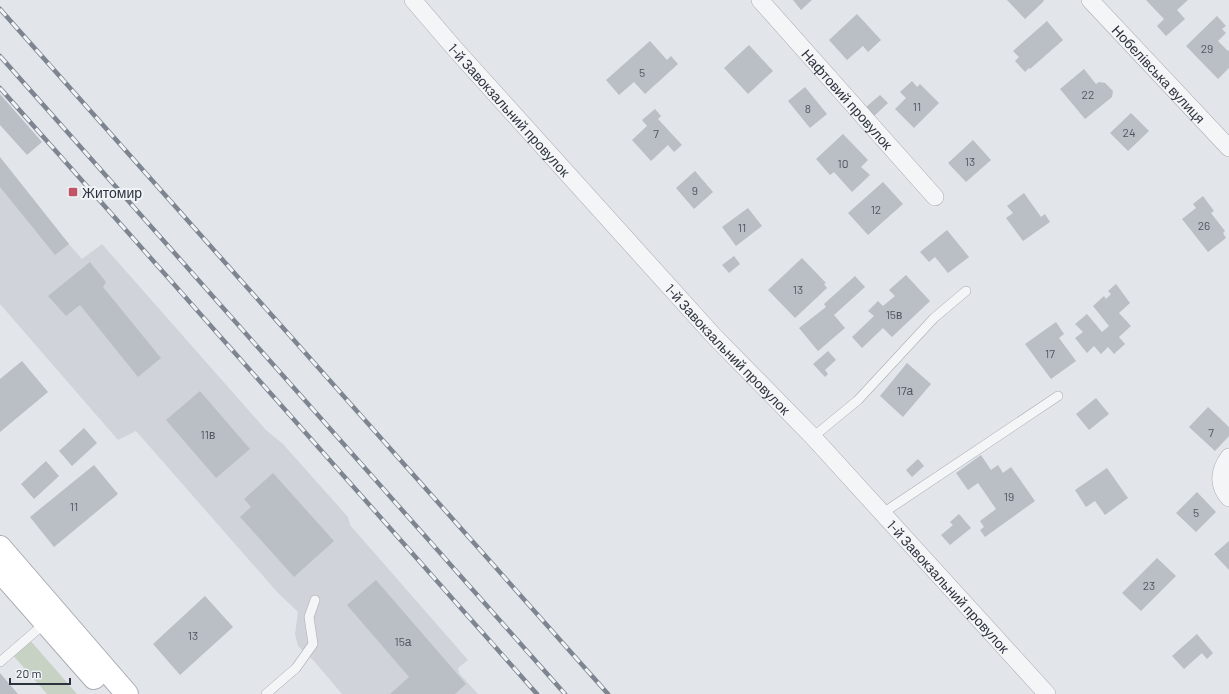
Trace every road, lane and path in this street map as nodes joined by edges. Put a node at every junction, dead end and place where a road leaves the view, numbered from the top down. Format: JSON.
{"nodes":[{"id":1,"x":413,"y":0,"type":"edge"},
{"id":2,"x":760,"y":0,"type":"edge"},
{"id":3,"x":1090,"y":0,"type":"edge"},
{"id":4,"x":1229,"y":148,"type":"edge"},
{"id":5,"x":935,"y":197,"type":"dead end"},
{"id":6,"x":966,"y":291,"type":"dead end"},
{"id":7,"x":1058,"y":396,"type":"dead end"},
{"id":8,"x":813,"y":437,"type":"junction"},
{"id":9,"x":1229,"y":457,"type":"edge"},
{"id":10,"x":1229,"y":498,"type":"edge"},
{"id":11,"x":883,"y":513,"type":"junction"},
{"id":12,"x":0,"y":547,"type":"edge"},
{"id":13,"x":0,"y":571,"type":"edge"},
{"id":14,"x":315,"y":600,"type":"dead end"},
{"id":15,"x":45,"y":623,"type":"junction"},
{"id":16,"x":0,"y":662,"type":"edge"},
{"id":17,"x":109,"y":694,"type":"edge"},
{"id":18,"x":127,"y":694,"type":"edge"},
{"id":19,"x":266,"y":694,"type":"edge"},
{"id":20,"x":1047,"y":694,"type":"edge"}],
"edges":[{"from":1,"to":8,"type":"street","name":"1-й Завокзальний провулок"},
{"from":2,"to":5,"type":"street","name":"Нафтовий провулок"},
{"from":3,"to":4,"type":"street","name":"Нобелівська вулиця"},
{"from":6,"to":8,"type":"lane"},
{"from":7,"to":11,"type":"lane"},
{"from":8,"to":11,"type":"street","name":"1-й Завокзальний провулок"},
{"from":9,"to":10,"type":"street"},
{"from":11,"to":20,"type":"street","name":"1-й Завокзальний провулок"},
{"from":12,"to":18,"type":"main road"},
{"from":13,"to":15,"type":"main road"},
{"from":14,"to":19,"type":"lane"},
{"from":15,"to":16,"type":"lane"},
{"from":15,"to":17,"type":"main road"}]}
